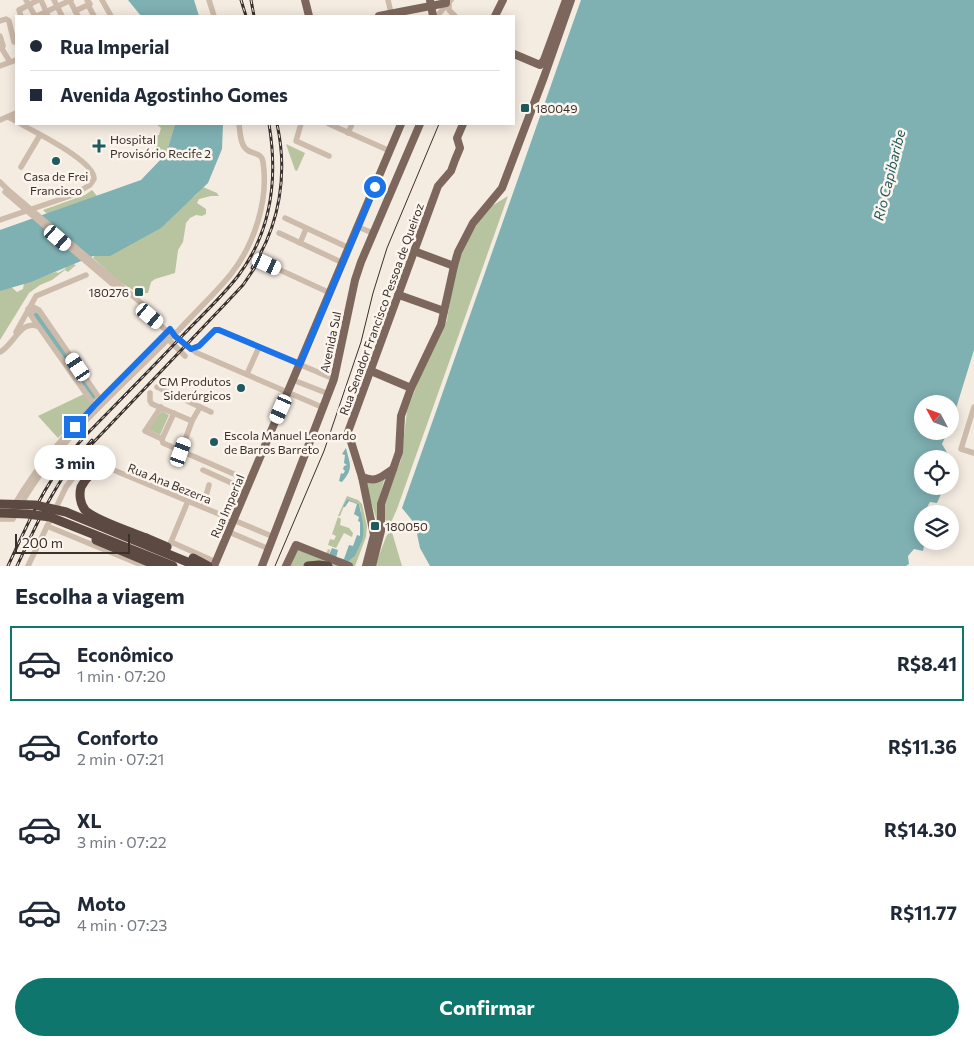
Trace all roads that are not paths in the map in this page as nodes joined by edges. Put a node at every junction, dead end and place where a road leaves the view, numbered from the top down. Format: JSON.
{"nodes":[{"id":1,"x":39,"y":0,"type":"edge"},
{"id":2,"x":54,"y":0,"type":"edge"},
{"id":3,"x":71,"y":0,"type":"edge"},
{"id":4,"x":102,"y":0,"type":"edge"},
{"id":5,"x":209,"y":0,"type":"edge"},
{"id":6,"x":305,"y":0,"type":"edge"},
{"id":7,"x":388,"y":0,"type":"edge"},
{"id":8,"x":503,"y":0,"type":"edge"},
{"id":9,"x":566,"y":0,"type":"edge"},
{"id":10,"x":571,"y":0,"type":"edge"},
{"id":11,"x":28,"y":2,"type":"edge"},
{"id":12,"x":448,"y":2,"type":"edge"},
{"id":13,"x":88,"y":3,"type":"edge"},
{"id":14,"x":427,"y":3,"type":"edge"},
{"id":15,"x":58,"y":7,"type":"junction"},
{"id":16,"x":20,"y":13,"type":"edge"},
{"id":17,"x":47,"y":14,"type":"edge"},
{"id":18,"x":76,"y":14,"type":"edge"},
{"id":19,"x":35,"y":15,"type":"edge"},
{"id":20,"x":62,"y":15,"type":"edge"},
{"id":21,"x":94,"y":15,"type":"edge"},
{"id":22,"x":110,"y":15,"type":"edge"},
{"id":23,"x":214,"y":15,"type":"edge"},
{"id":24,"x":309,"y":15,"type":"edge"},
{"id":25,"x":387,"y":15,"type":"edge"},
{"id":26,"x":390,"y":15,"type":"edge"},
{"id":27,"x":433,"y":15,"type":"edge"},
{"id":28,"x":438,"y":15,"type":"edge"},
{"id":29,"x":454,"y":15,"type":"edge"},
{"id":30,"x":496,"y":15,"type":"edge"},
{"id":31,"x":3,"y":20,"type":"edge"},
{"id":32,"x":14,"y":28,"type":"edge"},
{"id":33,"x":0,"y":36,"type":"edge"},
{"id":34,"x":15,"y":42,"type":"edge"},
{"id":35,"x":3,"y":46,"type":"junction"},
{"id":36,"x":515,"y":54,"type":"edge"},
{"id":37,"x":13,"y":61,"type":"edge"},
{"id":38,"x":542,"y":62,"type":"junction"},
{"id":39,"x":0,"y":66,"type":"edge"},
{"id":40,"x":544,"y":77,"type":"junction"},
{"id":41,"x":15,"y":113,"type":"edge"},
{"id":42,"x":8,"y":116,"type":"junction"},
{"id":43,"x":0,"y":120,"type":"edge"},
{"id":44,"x":15,"y":120,"type":"edge"},
{"id":45,"x":239,"y":125,"type":"edge"},
{"id":46,"x":301,"y":125,"type":"edge"},
{"id":47,"x":331,"y":125,"type":"edge"},
{"id":48,"x":352,"y":125,"type":"edge"},
{"id":49,"x":401,"y":125,"type":"edge"},
{"id":50,"x":420,"y":125,"type":"edge"},
{"id":51,"x":463,"y":125,"type":"edge"},
{"id":52,"x":29,"y":126,"type":"edge"},
{"id":53,"x":348,"y":133,"type":"junction"},
{"id":54,"x":40,"y":136,"type":"junction"},
{"id":55,"x":390,"y":151,"type":"junction"},
{"id":56,"x":329,"y":156,"type":"dead end"},
{"id":57,"x":21,"y":167,"type":"dead end"},
{"id":58,"x":0,"y":182,"type":"edge"},
{"id":59,"x":4,"y":190,"type":"edge"},
{"id":60,"x":285,"y":218,"type":"dead end"},
{"id":61,"x":0,"y":220,"type":"edge"},
{"id":62,"x":358,"y":227,"type":"junction"},
{"id":63,"x":306,"y":229,"type":"junction"},
{"id":64,"x":279,"y":233,"type":"dead end"},
{"id":65,"x":373,"y":233,"type":"junction"},
{"id":66,"x":300,"y":243,"type":"junction"},
{"id":67,"x":349,"y":248,"type":"junction"},
{"id":68,"x":414,"y":251,"type":"junction"},
{"id":69,"x":343,"y":263,"type":"junction"},
{"id":70,"x":267,"y":264,"type":"dead end"},
{"id":71,"x":454,"y":266,"type":"junction"},
{"id":72,"x":86,"y":275,"type":"dead end"},
{"id":73,"x":330,"y":293,"type":"junction"},
{"id":74,"x":399,"y":295,"type":"junction"},
{"id":75,"x":28,"y":309,"type":"junction"},
{"id":76,"x":39,"y":310,"type":"junction"},
{"id":77,"x":145,"y":310,"type":"junction"},
{"id":78,"x":444,"y":311,"type":"junction"},
{"id":79,"x":150,"y":316,"type":"junction"},
{"id":80,"x":39,"y":327,"type":"junction"},
{"id":81,"x":171,"y":334,"type":"junction"},
{"id":82,"x":11,"y":343,"type":"junction"},
{"id":83,"x":157,"y":343,"type":"junction"},
{"id":84,"x":259,"y":347,"type":"junction"},
{"id":85,"x":191,"y":349,"type":"junction"},
{"id":86,"x":0,"y":352,"type":"edge"},
{"id":87,"x":185,"y":356,"type":"dead end"},
{"id":88,"x":300,"y":364,"type":"junction"},
{"id":89,"x":371,"y":371,"type":"junction"},
{"id":90,"x":247,"y":374,"type":"junction"},
{"id":91,"x":334,"y":379,"type":"junction"},
{"id":92,"x":294,"y":380,"type":"junction"},
{"id":93,"x":157,"y":387,"type":"dead end"},
{"id":94,"x":411,"y":388,"type":"junction"},
{"id":95,"x":150,"y":393,"type":"dead end"},
{"id":96,"x":288,"y":394,"type":"junction"},
{"id":97,"x":329,"y":394,"type":"junction"},
{"id":98,"x":102,"y":401,"type":"junction"},
{"id":99,"x":200,"y":407,"type":"junction"},
{"id":100,"x":96,"y":408,"type":"junction"},
{"id":101,"x":161,"y":408,"type":"junction"},
{"id":102,"x":324,"y":408,"type":"junction"},
{"id":103,"x":974,"y":409,"type":"edge"},
{"id":104,"x":211,"y":412,"type":"dead end"},
{"id":105,"x":174,"y":413,"type":"junction"},
{"id":106,"x":192,"y":421,"type":"junction"},
{"id":107,"x":972,"y":424,"type":"edge"},
{"id":108,"x":966,"y":434,"type":"junction"},
{"id":109,"x":974,"y":436,"type":"edge"},
{"id":110,"x":162,"y":439,"type":"junction"},
{"id":111,"x":181,"y":452,"type":"junction"},
{"id":112,"x":974,"y":453,"type":"edge"},
{"id":113,"x":104,"y":466,"type":"junction"},
{"id":114,"x":393,"y":469,"type":"junction"},
{"id":115,"x":203,"y":470,"type":"dead end"},
{"id":116,"x":362,"y":477,"type":"junction"},
{"id":117,"x":250,"y":481,"type":"junction"},
{"id":118,"x":209,"y":485,"type":"dead end"},
{"id":119,"x":247,"y":490,"type":"junction"},
{"id":120,"x":188,"y":501,"type":"junction"},
{"id":121,"x":0,"y":504,"type":"edge"},
{"id":122,"x":204,"y":507,"type":"junction"},
{"id":123,"x":7,"y":517,"type":"edge"},
{"id":124,"x":0,"y":519,"type":"edge"},
{"id":125,"x":234,"y":520,"type":"junction"},
{"id":126,"x":66,"y":522,"type":"junction"},
{"id":127,"x":47,"y":526,"type":"junction"},
{"id":128,"x":229,"y":532,"type":"junction"},
{"id":129,"x":274,"y":537,"type":"junction"},
{"id":130,"x":171,"y":542,"type":"junction"},
{"id":131,"x":371,"y":548,"type":"junction"},
{"id":132,"x":269,"y":549,"type":"junction"},
{"id":133,"x":213,"y":565,"type":"edge"},
{"id":134,"x":348,"y":565,"type":"edge"},
{"id":135,"x":28,"y":566,"type":"edge"},
{"id":136,"x":144,"y":566,"type":"edge"},
{"id":137,"x":159,"y":566,"type":"edge"},
{"id":138,"x":173,"y":566,"type":"edge"},
{"id":139,"x":197,"y":566,"type":"edge"},
{"id":140,"x":262,"y":566,"type":"edge"},
{"id":141,"x":286,"y":566,"type":"edge"},
{"id":142,"x":308,"y":566,"type":"edge"},
{"id":143,"x":328,"y":566,"type":"edge"},
{"id":144,"x":359,"y":566,"type":"edge"},
{"id":145,"x":366,"y":566,"type":"edge"},
{"id":146,"x":372,"y":566,"type":"edge"}],
"edges":[{"from":1,"to":11,"type":"street"},
{"from":1,"to":17,"type":"street"},
{"from":2,"to":15,"type":"street"},
{"from":3,"to":15,"type":"street"},
{"from":3,"to":18,"type":"street"},
{"from":4,"to":22,"type":"street"},
{"from":5,"to":23,"type":"street"},
{"from":6,"to":24,"type":"main road"},
{"from":7,"to":25,"type":"street"},
{"from":8,"to":30,"type":"main road"},
{"from":9,"to":38,"type":"main road"},
{"from":10,"to":40,"type":"main road"},
{"from":11,"to":16,"type":"street"},
{"from":11,"to":19,"type":"street"},
{"from":12,"to":14,"type":"main road"},
{"from":12,"to":28,"type":"street"},
{"from":12,"to":29,"type":"street"},
{"from":13,"to":18,"type":"street"},
{"from":13,"to":21,"type":"street"},
{"from":14,"to":26,"type":"main road"},
{"from":14,"to":27,"type":"main road"},
{"from":15,"to":17,"type":"street"},
{"from":15,"to":20,"type":"street"},
{"from":31,"to":32,"type":"street"},
{"from":32,"to":34,"type":"street"},
{"from":33,"to":35,"type":"street"},
{"from":34,"to":35,"type":"street"},
{"from":35,"to":37,"type":"street"},
{"from":36,"to":38,"type":"main road"},
{"from":37,"to":39,"type":"street"},
{"from":38,"to":40,"type":"main road"},
{"from":40,"to":71,"type":"main road"},
{"from":41,"to":42,"type":"street"},
{"from":42,"to":43,"type":"street"},
{"from":42,"to":44,"type":"street"},
{"from":45,"to":81,"type":"street"},
{"from":46,"to":56,"type":"street"},
{"from":47,"to":53,"type":"street"},
{"from":48,"to":53,"type":"street"},
{"from":49,"to":55,"type":"main road","name":"Rua Imperial"},
{"from":50,"to":65,"type":"main road","name":"Avenida Sul"},
{"from":51,"to":68,"type":"main road","name":"Rua Senador Francisco Pessoa de Queiroz"},
{"from":52,"to":54,"type":"street"},
{"from":53,"to":55,"type":"street"},
{"from":54,"to":57,"type":"street"},
{"from":54,"to":61,"type":"street"},
{"from":55,"to":62,"type":"main road","name":"Rua Imperial"},
{"from":58,"to":59,"type":"street"},
{"from":59,"to":77,"type":"street","bridge":true},
{"from":60,"to":63,"type":"street"},
{"from":62,"to":65,"type":"street"},
{"from":62,"to":67,"type":"main road","name":"Rua Imperial"},
{"from":63,"to":66,"type":"street"},
{"from":63,"to":67,"type":"street"},
{"from":64,"to":66,"type":"street"},
{"from":65,"to":91,"type":"main road","name":"Avenida Sul"},
{"from":66,"to":69,"type":"street"},
{"from":67,"to":69,"type":"main road","name":"Rua Imperial"},
{"from":68,"to":71,"type":"main road"},
{"from":68,"to":74,"type":"main road","name":"Rua Senador Francisco Pessoa de Queiroz"},
{"from":69,"to":73,"type":"main road","name":"Rua Imperial"},
{"from":70,"to":73,"type":"street"},
{"from":71,"to":78,"type":"main road"},
{"from":72,"to":75,"type":"street"},
{"from":73,"to":88,"type":"main road","name":"Rua Imperial"},
{"from":74,"to":78,"type":"main road"},
{"from":74,"to":89,"type":"main road","name":"Rua Senador Francisco Pessoa de Queiroz"},
{"from":75,"to":76,"type":"street"},
{"from":75,"to":82,"type":"street"},
{"from":76,"to":80,"type":"street"},
{"from":76,"to":98,"type":"street"},
{"from":77,"to":79,"type":"street"},
{"from":77,"to":81,"type":"street"},
{"from":78,"to":94,"type":"main road"},
{"from":79,"to":81,"type":"street"},
{"from":79,"to":83,"type":"street"},
{"from":80,"to":82,"type":"street"},
{"from":80,"to":100,"type":"street"},
{"from":81,"to":83,"type":"street"},
{"from":81,"to":85,"type":"street"},
{"from":81,"to":87,"type":"street"},
{"from":81,"to":98,"type":"street"},
{"from":82,"to":86,"type":"street"},
{"from":83,"to":98,"type":"street"},
{"from":84,"to":85,"type":"street"},
{"from":84,"to":88,"type":"street"},
{"from":84,"to":90,"type":"street"},
{"from":85,"to":90,"type":"street"},
{"from":88,"to":91,"type":"street"},
{"from":88,"to":92,"type":"main road","name":"Rua Imperial"},
{"from":89,"to":94,"type":"main road"},
{"from":89,"to":116,"type":"main road","name":"Rua Senador Francisco Pessoa de Queiroz"},
{"from":90,"to":96,"type":"street"},
{"from":91,"to":97,"type":"main road","name":"Avenida Sul"},
{"from":92,"to":96,"type":"main road","name":"Rua Imperial"},
{"from":92,"to":97,"type":"street"},
{"from":93,"to":99,"type":"street"},
{"from":94,"to":114,"type":"main road"},
{"from":95,"to":101,"type":"street"},
{"from":96,"to":102,"type":"street"},
{"from":96,"to":117,"type":"main road","name":"Rua Imperial"},
{"from":97,"to":102,"type":"main road","name":"Avenida Sul"},
{"from":98,"to":100,"type":"street"},
{"from":99,"to":104,"type":"street"},
{"from":99,"to":106,"type":"street"},
{"from":100,"to":123,"type":"street"},
{"from":101,"to":105,"type":"street"},
{"from":101,"to":110,"type":"street"},
{"from":102,"to":129,"type":"main road","name":"Avenida Sul"},
{"from":103,"to":107,"type":"street"},
{"from":105,"to":106,"type":"street"},
{"from":105,"to":110,"type":"street"},
{"from":106,"to":111,"type":"street"},
{"from":107,"to":108,"type":"street"},
{"from":108,"to":109,"type":"street"},
{"from":108,"to":112,"type":"street"},
{"from":110,"to":111,"type":"street"},
{"from":111,"to":117,"type":"street"},
{"from":113,"to":120,"type":"street","name":"Rua Ana Bezerra"},
{"from":113,"to":127,"type":"street","name":"Rua Ana Bezerra"},
{"from":113,"to":133,"type":"highway","bridge":true},
{"from":114,"to":116,"type":"main road"},
{"from":114,"to":146,"type":"main road"},
{"from":115,"to":119,"type":"street"},
{"from":116,"to":131,"type":"main road","name":"Rua Senador Francisco Pessoa de Queiroz"},
{"from":117,"to":119,"type":"main road","name":"Rua Imperial"},
{"from":118,"to":122,"type":"street"},
{"from":119,"to":125,"type":"main road","name":"Rua Imperial"},
{"from":120,"to":122,"type":"street","name":"Rua Ana Bezerra"},
{"from":120,"to":130,"type":"street"},
{"from":121,"to":139,"type":"highway","bridge":true},
{"from":122,"to":125,"type":"street","name":"Rua Ana Bezerra"},
{"from":123,"to":124,"type":"street"},
{"from":123,"to":126,"type":"highway","bridge":true},
{"from":125,"to":128,"type":"main road","name":"Rua Imperial"},
{"from":125,"to":129,"type":"street","name":"Rua Ana Bezerra"},
{"from":126,"to":137,"type":"highway","bridge":true},
{"from":126,"to":138,"type":"highway","bridge":true},
{"from":127,"to":135,"type":"street"},
{"from":127,"to":136,"type":"street"},
{"from":128,"to":132,"type":"street"},
{"from":128,"to":133,"type":"main road","name":"Rua Imperial"},
{"from":129,"to":132,"type":"main road","name":"Avenida Sul"},
{"from":130,"to":133,"type":"street"},
{"from":130,"to":137,"type":"street"},
{"from":131,"to":144,"type":"main road"},
{"from":131,"to":145,"type":"main road","name":"Rua Senador Francisco Pessoa de Queiroz"},
{"from":132,"to":140,"type":"main road","name":"Avenida Sul"},
{"from":134,"to":141,"type":"main road"},
{"from":142,"to":143,"type":"highway"}]}
